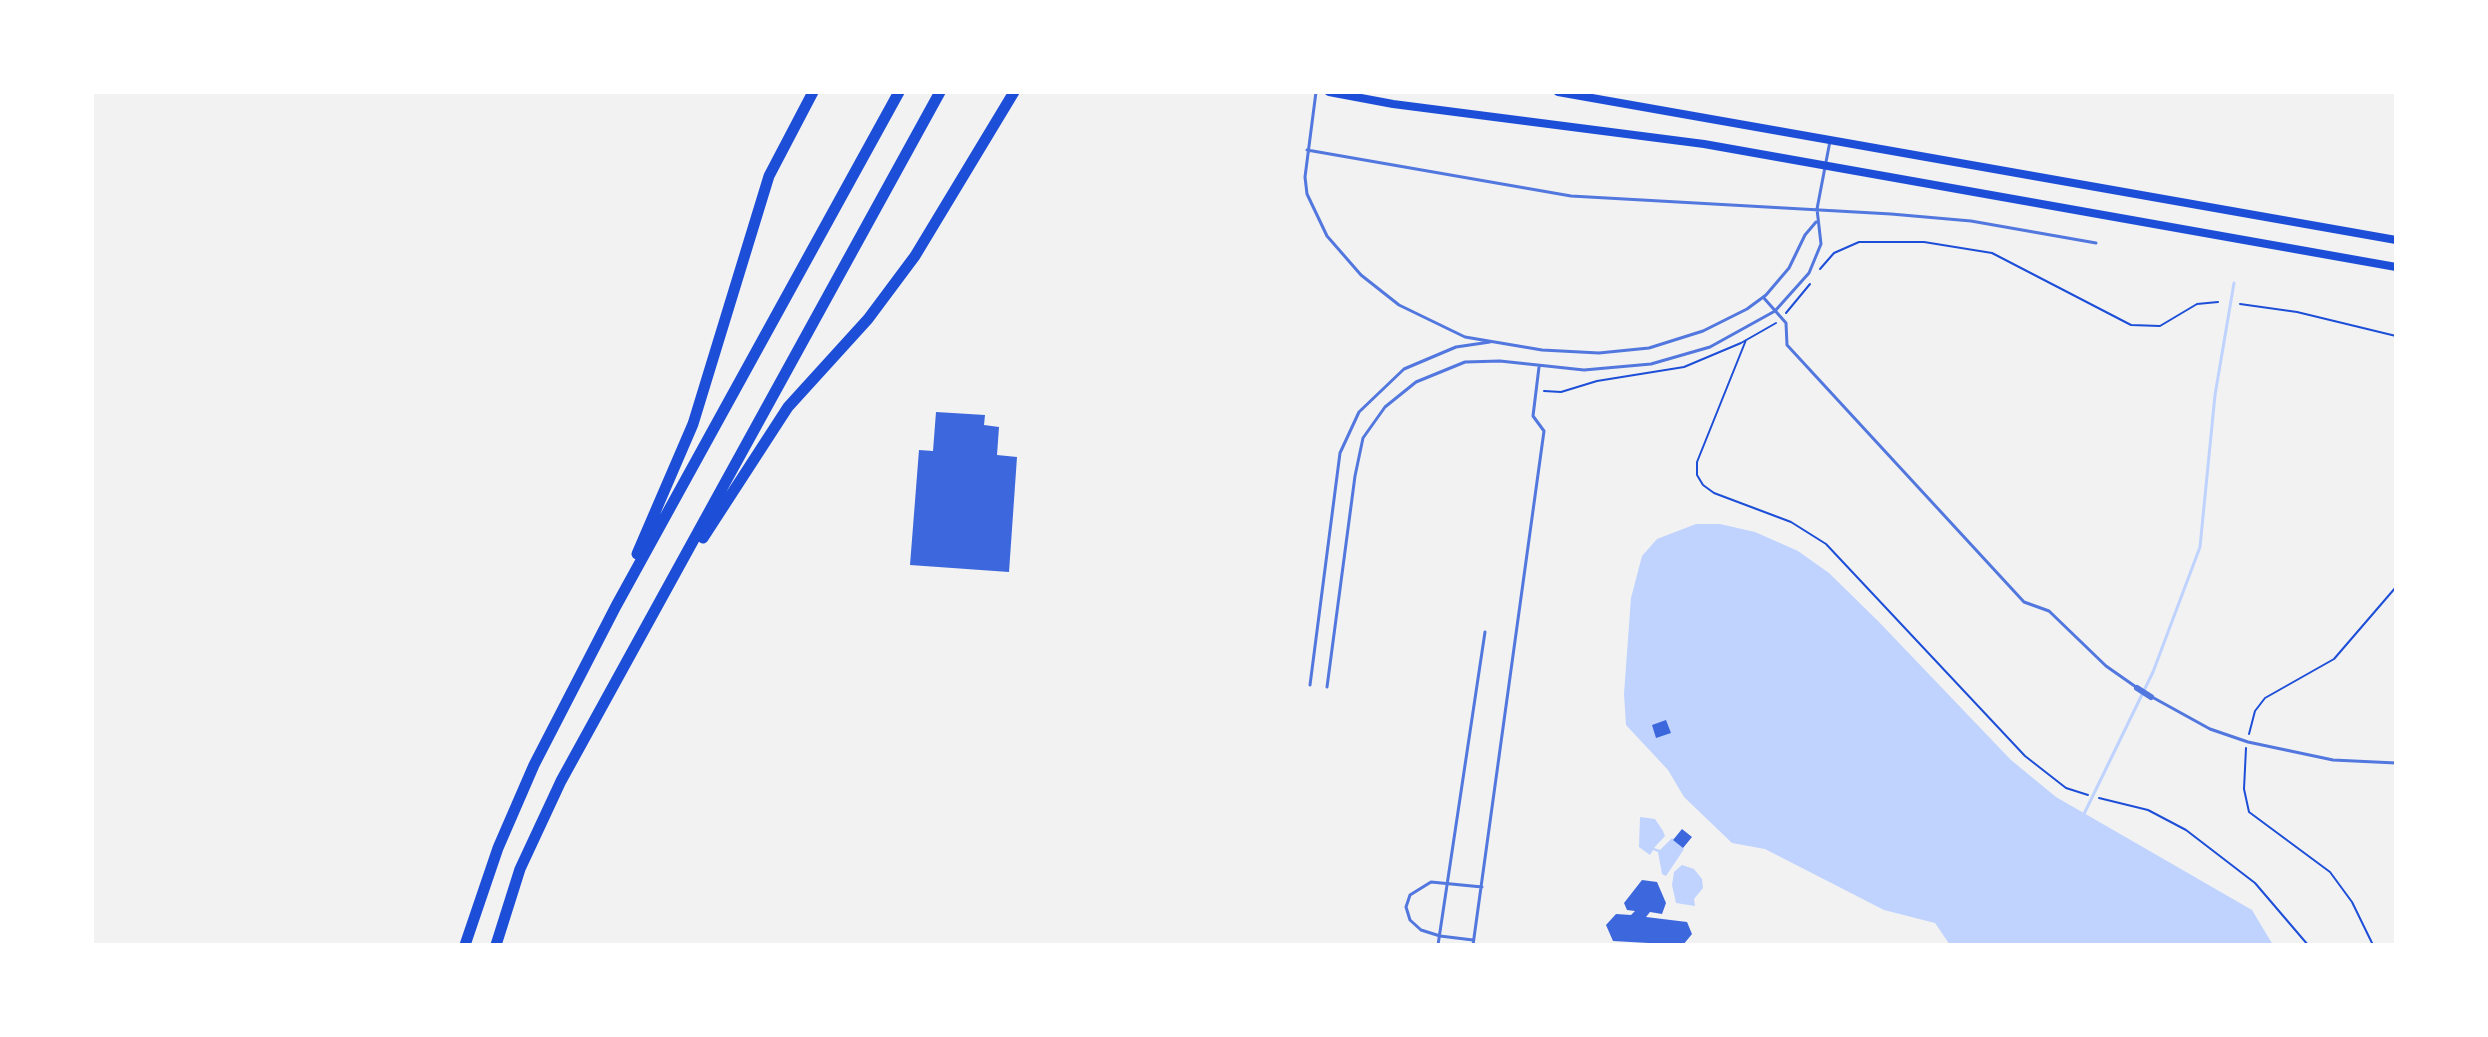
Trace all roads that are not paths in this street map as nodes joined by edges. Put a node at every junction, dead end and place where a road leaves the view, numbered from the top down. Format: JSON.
{"nodes":[{"id":1,"x":899,"y":92,"type":"edge"},
{"id":2,"x":940,"y":92,"type":"edge"},
{"id":3,"x":1014,"y":92,"type":"edge"},
{"id":4,"x":1316,"y":92,"type":"edge"},
{"id":5,"x":1329,"y":92,"type":"edge"},
{"id":6,"x":1558,"y":92,"type":"edge"},
{"id":7,"x":810,"y":95,"type":"edge"},
{"id":8,"x":1830,"y":141,"type":"junction"},
{"id":9,"x":1307,"y":150,"type":"junction"},
{"id":10,"x":1825,"y":167,"type":"junction"},
{"id":11,"x":1817,"y":209,"type":"junction"},
{"id":12,"x":1817,"y":221,"type":"junction"},
{"id":13,"x":2396,"y":240,"type":"edge"},
{"id":14,"x":2096,"y":243,"type":"dead end"},
{"id":15,"x":2396,"y":267,"type":"edge"},
{"id":16,"x":1763,"y":297,"type":"junction"},
{"id":17,"x":1775,"y":311,"type":"junction"},
{"id":18,"x":1493,"y":342,"type":"junction"},
{"id":19,"x":1539,"y":367,"type":"junction"},
{"id":20,"x":655,"y":612,"type":"junction"},
{"id":21,"x":609,"y":620,"type":"junction"},
{"id":22,"x":1485,"y":632,"type":"dead end"},
{"id":23,"x":1310,"y":685,"type":"dead end"},
{"id":24,"x":1327,"y":687,"type":"dead end"},
{"id":25,"x":2137,"y":688,"type":"joint"},
{"id":26,"x":2151,"y":697,"type":"joint"},
{"id":27,"x":2396,"y":763,"type":"edge"},
{"id":28,"x":1449,"y":883,"type":"junction"},
{"id":29,"x":1482,"y":887,"type":"junction"},
{"id":30,"x":1440,"y":936,"type":"junction"},
{"id":31,"x":1473,"y":942,"type":"edge"},
{"id":32,"x":465,"y":945,"type":"edge"},
{"id":33,"x":496,"y":945,"type":"edge"},
{"id":34,"x":1438,"y":945,"type":"edge"}],
"edges":[{"from":1,"to":21,"type":"highway"},
{"from":2,"to":20,"type":"highway"},
{"from":3,"to":20,"type":"highway"},
{"from":4,"to":9,"type":"lane"},
{"from":5,"to":10,"type":"main road"},
{"from":6,"to":8,"type":"main road"},
{"from":7,"to":21,"type":"highway"},
{"from":8,"to":10,"type":"lane"},
{"from":8,"to":13,"type":"main road"},
{"from":9,"to":11,"type":"lane"},
{"from":9,"to":18,"type":"lane"},
{"from":10,"to":11,"type":"lane"},
{"from":10,"to":15,"type":"main road"},
{"from":11,"to":12,"type":"lane"},
{"from":11,"to":14,"type":"lane"},
{"from":12,"to":16,"type":"lane"},
{"from":12,"to":17,"type":"lane"},
{"from":16,"to":17,"type":"lane"},
{"from":16,"to":18,"type":"lane"},
{"from":17,"to":19,"type":"lane"},
{"from":17,"to":25,"type":"lane"},
{"from":18,"to":23,"type":"lane"},
{"from":19,"to":24,"type":"lane"},
{"from":19,"to":29,"type":"lane"},
{"from":20,"to":33,"type":"highway"},
{"from":21,"to":32,"type":"highway"},
{"from":22,"to":28,"type":"lane"},
{"from":25,"to":26,"type":"street"},
{"from":26,"to":27,"type":"lane"},
{"from":28,"to":29,"type":"lane"},
{"from":28,"to":30,"type":"lane"},
{"from":28,"to":30,"type":"lane"},
{"from":29,"to":31,"type":"lane"},
{"from":30,"to":31,"type":"lane"},
{"from":30,"to":34,"type":"lane"}]}
